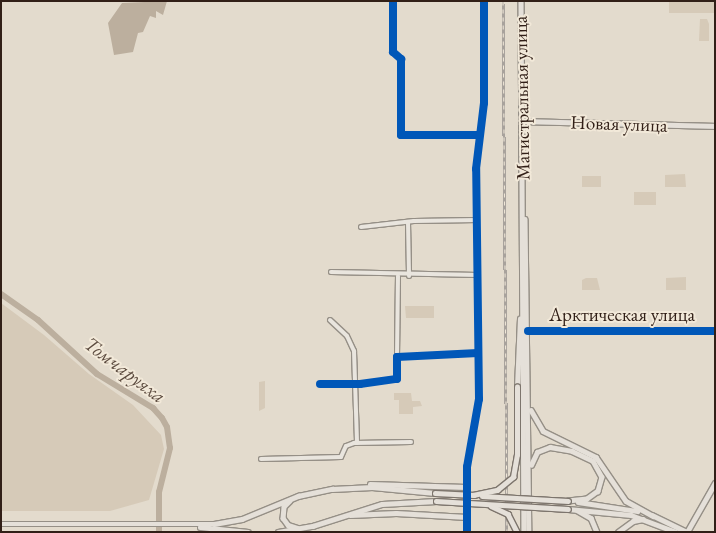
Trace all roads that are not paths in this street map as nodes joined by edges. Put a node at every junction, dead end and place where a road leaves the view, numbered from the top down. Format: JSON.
{"nodes":[{"id":1,"x":393,"y":1,"type":"edge"},
{"id":2,"x":484,"y":1,"type":"edge"},
{"id":3,"x":521,"y":1,"type":"edge"},
{"id":4,"x":523,"y":121,"type":"junction"},
{"id":5,"x":715,"y":126,"type":"edge"},
{"id":6,"x":480,"y":135,"type":"junction"},
{"id":7,"x":524,"y":195,"type":"junction"},
{"id":8,"x":477,"y":220,"type":"junction"},
{"id":9,"x":408,"y":222,"type":"junction"},
{"id":10,"x":361,"y":227,"type":"dead end"},
{"id":11,"x":522,"y":255,"type":"junction"},
{"id":12,"x":331,"y":272,"type":"dead end"},
{"id":13,"x":478,"y":275,"type":"junction"},
{"id":14,"x":398,"y":276,"type":"junction"},
{"id":15,"x":409,"y":276,"type":"junction"},
{"id":16,"x":330,"y":320,"type":"dead end"},
{"id":17,"x":528,"y":331,"type":"junction"},
{"id":18,"x":715,"y":331,"type":"edge"},
{"id":19,"x":478,"y":353,"type":"junction"},
{"id":20,"x":397,"y":357,"type":"junction"},
{"id":21,"x":320,"y":384,"type":"dead end"},
{"id":22,"x":357,"y":384,"type":"junction"},
{"id":23,"x":528,"y":394,"type":"junction"},
{"id":24,"x":357,"y":442,"type":"junction"},
{"id":25,"x":411,"y":442,"type":"dead end"},
{"id":26,"x":261,"y":459,"type":"dead end"},
{"id":27,"x":715,"y":483,"type":"edge"},
{"id":28,"x":466,"y":487,"type":"junction"},
{"id":29,"x":332,"y":489,"type":"junction"},
{"id":30,"x":529,"y":494,"type":"junction"},
{"id":31,"x":473,"y":495,"type":"junction"},
{"id":32,"x":298,"y":496,"type":"junction"},
{"id":33,"x":568,"y":501,"type":"junction"},
{"id":34,"x":478,"y":503,"type":"junction"},
{"id":35,"x":568,"y":508,"type":"junction"},
{"id":36,"x":341,"y":516,"type":"junction"},
{"id":37,"x":467,"y":518,"type":"junction"},
{"id":38,"x":652,"y":518,"type":"junction"},
{"id":39,"x":1,"y":524,"type":"edge"},
{"id":40,"x":184,"y":525,"type":"junction"},
{"id":41,"x":306,"y":528,"type":"junction"},
{"id":42,"x":248,"y":532,"type":"edge"},
{"id":43,"x":278,"y":532,"type":"edge"},
{"id":44,"x":468,"y":532,"type":"edge"},
{"id":45,"x":517,"y":532,"type":"edge"},
{"id":46,"x":524,"y":532,"type":"edge"},
{"id":47,"x":530,"y":532,"type":"edge"},
{"id":48,"x":598,"y":532,"type":"edge"},
{"id":49,"x":618,"y":532,"type":"edge"},
{"id":50,"x":676,"y":532,"type":"edge"},
{"id":51,"x":687,"y":532,"type":"edge"}],
"edges":[{"from":1,"to":6,"type":"street"},
{"from":2,"to":6,"type":"street"},
{"from":3,"to":4,"type":"main road","name":"Магистральная улица"},
{"from":4,"to":5,"type":"main road","name":"Новая улица"},
{"from":4,"to":7,"type":"main road","name":"Магистральная улица"},
{"from":6,"to":8,"type":"street"},
{"from":7,"to":11,"type":"main road","name":"Магистральная улица"},
{"from":7,"to":17,"type":"main road","name":"Магистральная улица"},
{"from":8,"to":9,"type":"street"},
{"from":8,"to":13,"type":"street"},
{"from":9,"to":10,"type":"street"},
{"from":9,"to":15,"type":"street"},
{"from":11,"to":31,"type":"main road","bridge":true},
{"from":11,"to":46,"type":"main road","name":"Магистральная улица"},
{"from":12,"to":14,"type":"street"},
{"from":13,"to":15,"type":"street"},
{"from":13,"to":19,"type":"street"},
{"from":14,"to":15,"type":"street"},
{"from":14,"to":20,"type":"street"},
{"from":16,"to":22,"type":"street"},
{"from":17,"to":18,"type":"street","name":"Арктическая улица"},
{"from":17,"to":23,"type":"main road","name":"Магистральная улица"},
{"from":19,"to":20,"type":"street"},
{"from":19,"to":28,"type":"street"},
{"from":20,"to":22,"type":"street"},
{"from":21,"to":22,"type":"street"},
{"from":22,"to":24,"type":"street"},
{"from":23,"to":30,"type":"main road","name":"Магистральная улица"},
{"from":23,"to":38,"type":"main road"},
{"from":24,"to":25,"type":"street"},
{"from":24,"to":26,"type":"street"},
{"from":27,"to":51,"type":"main road"},
{"from":28,"to":29,"type":"main road"},
{"from":28,"to":37,"type":"street"},
{"from":29,"to":31,"type":"main road","bridge":true},
{"from":29,"to":32,"type":"main road"},
{"from":30,"to":33,"type":"main road"},
{"from":30,"to":47,"type":"main road","name":"Магистральная улица"},
{"from":31,"to":33,"type":"main road","bridge":true},
{"from":32,"to":40,"type":"main road"},
{"from":32,"to":41,"type":"main road"},
{"from":33,"to":38,"type":"main road"},
{"from":34,"to":35,"type":"main road","bridge":true},
{"from":34,"to":36,"type":"main road","bridge":true},
{"from":34,"to":45,"type":"main road","bridge":true},
{"from":35,"to":38,"type":"main road"},
{"from":35,"to":48,"type":"main road"},
{"from":36,"to":37,"type":"main road"},
{"from":36,"to":41,"type":"main road"},
{"from":37,"to":44,"type":"street"},
{"from":38,"to":49,"type":"main road"},
{"from":38,"to":50,"type":"main road"},
{"from":38,"to":51,"type":"main road"},
{"from":39,"to":40,"type":"main road"},
{"from":40,"to":42,"type":"main road"},
{"from":41,"to":43,"type":"main road"}]}
